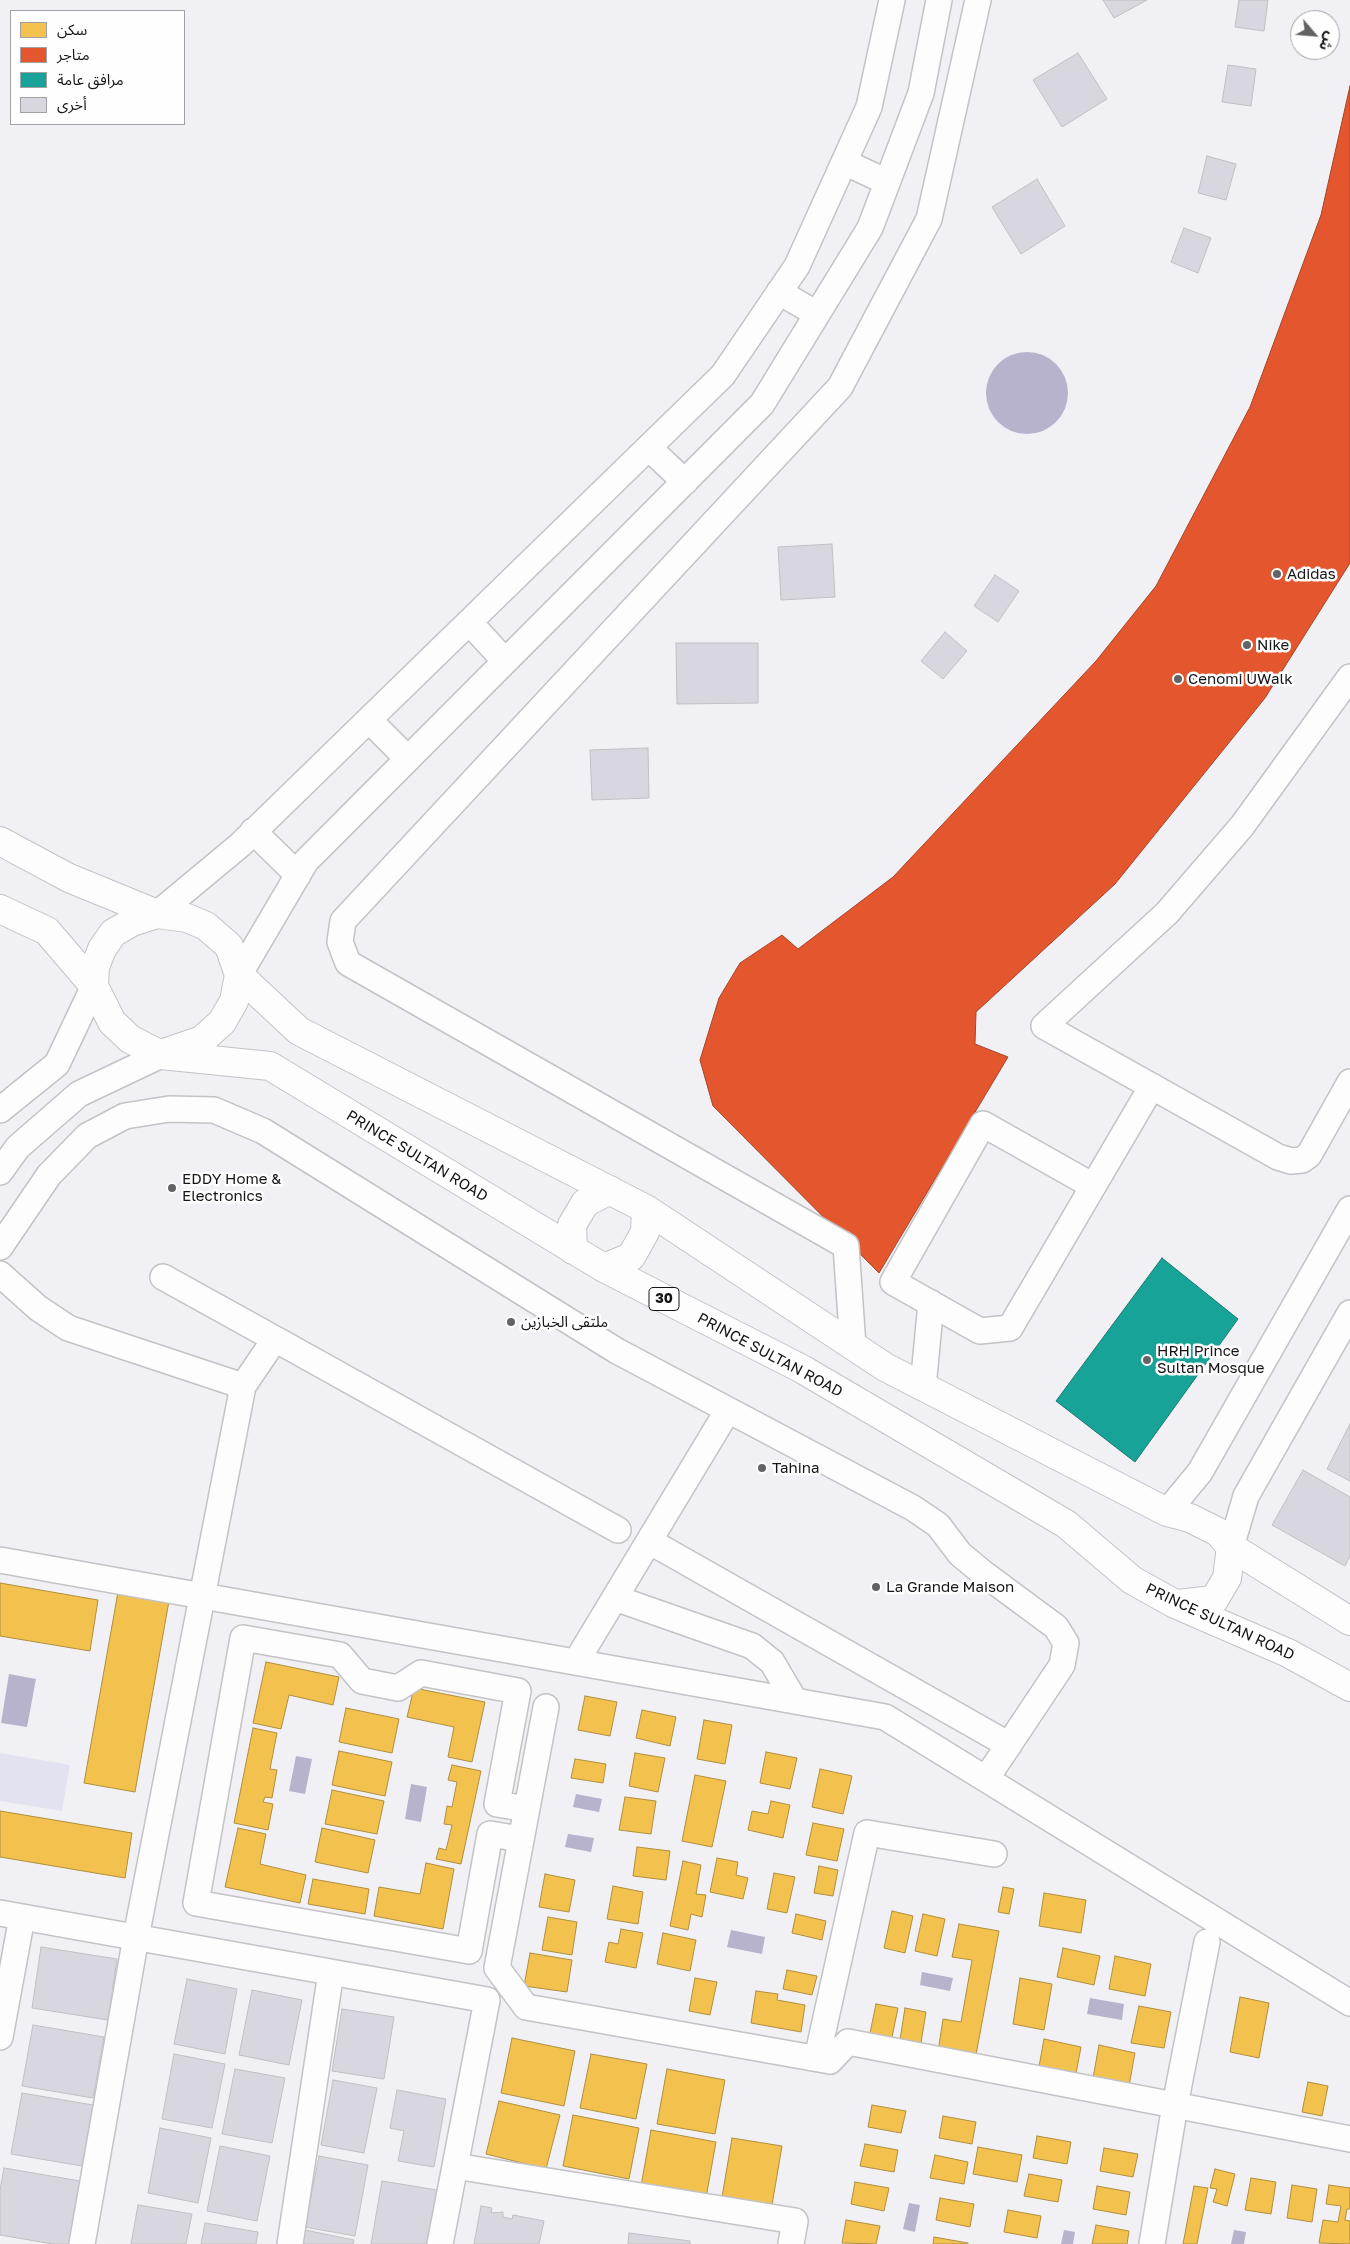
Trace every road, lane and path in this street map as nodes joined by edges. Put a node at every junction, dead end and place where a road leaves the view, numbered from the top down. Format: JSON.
{"nodes":[{"id":1,"x":892,"y":0,"type":"edge"},
{"id":2,"x":938,"y":0,"type":"edge"},
{"id":3,"x":978,"y":0,"type":"edge"},
{"id":4,"x":844,"y":162,"type":"junction"},
{"id":5,"x":887,"y":182,"type":"junction"},
{"id":6,"x":779,"y":292,"type":"junction"},
{"id":7,"x":817,"y":314,"type":"junction"},
{"id":8,"x":649,"y":448,"type":"junction"},
{"id":9,"x":685,"y":482,"type":"junction"},
{"id":10,"x":469,"y":622,"type":"junction"},
{"id":11,"x":505,"y":661,"type":"junction"},
{"id":12,"x":1350,"y":677,"type":"edge"},
{"id":13,"x":369,"y":720,"type":"junction"},
{"id":14,"x":408,"y":759,"type":"junction"},
{"id":15,"x":253,"y":831,"type":"junction"},
{"id":16,"x":0,"y":841,"type":"edge"},
{"id":17,"x":298,"y":875,"type":"junction"},
{"id":18,"x":0,"y":909,"type":"edge"},
{"id":19,"x":157,"y":914,"type":"junction"},
{"id":20,"x":240,"y":975,"type":"junction"},
{"id":21,"x":94,"y":986,"type":"junction"},
{"id":22,"x":161,"y":1055,"type":"junction"},
{"id":23,"x":1350,"y":1082,"type":"edge"},
{"id":24,"x":1152,"y":1086,"type":"junction"},
{"id":25,"x":0,"y":1110,"type":"edge"},
{"id":26,"x":0,"y":1172,"type":"edge"},
{"id":27,"x":1093,"y":1186,"type":"junction"},
{"id":28,"x":610,"y":1190,"type":"junction"},
{"id":29,"x":646,"y":1209,"type":"junction"},
{"id":30,"x":1350,"y":1209,"type":"edge"},
{"id":31,"x":0,"y":1247,"type":"edge"},
{"id":32,"x":573,"y":1250,"type":"junction"},
{"id":33,"x":604,"y":1268,"type":"junction"},
{"id":34,"x":0,"y":1274,"type":"edge"},
{"id":35,"x":164,"y":1277,"type":"dead end"},
{"id":36,"x":931,"y":1303,"type":"junction"},
{"id":37,"x":1350,"y":1314,"type":"edge"},
{"id":38,"x":275,"y":1339,"type":"junction"},
{"id":39,"x":853,"y":1346,"type":"junction"},
{"id":40,"x":243,"y":1386,"type":"junction"},
{"id":41,"x":924,"y":1386,"type":"junction"},
{"id":42,"x":728,"y":1410,"type":"junction"},
{"id":43,"x":1167,"y":1512,"type":"junction"},
{"id":44,"x":618,"y":1530,"type":"dead end"},
{"id":45,"x":649,"y":1541,"type":"junction"},
{"id":46,"x":1231,"y":1547,"type":"junction"},
{"id":47,"x":0,"y":1560,"type":"edge"},
{"id":48,"x":202,"y":1595,"type":"junction"},
{"id":49,"x":615,"y":1598,"type":"junction"},
{"id":50,"x":1175,"y":1604,"type":"junction"},
{"id":51,"x":1350,"y":1621,"type":"edge"},
{"id":52,"x":576,"y":1662,"type":"junction"},
{"id":53,"x":1350,"y":1687,"type":"edge"},
{"id":54,"x":795,"y":1701,"type":"junction"},
{"id":55,"x":546,"y":1707,"type":"dead end"},
{"id":56,"x":1009,"y":1745,"type":"junction"},
{"id":57,"x":986,"y":1779,"type":"junction"},
{"id":58,"x":527,"y":1810,"type":"junction"},
{"id":59,"x":521,"y":1839,"type":"junction"},
{"id":60,"x":994,"y":1854,"type":"dead end"},
{"id":61,"x":11,"y":1915,"type":"edge"},
{"id":62,"x":136,"y":1937,"type":"junction"},
{"id":63,"x":1207,"y":1942,"type":"dead end"},
{"id":64,"x":331,"y":1972,"type":"junction"},
{"id":65,"x":1350,"y":2003,"type":"edge"},
{"id":66,"x":0,"y":2037,"type":"edge"},
{"id":67,"x":817,"y":2058,"type":"junction"},
{"id":68,"x":1175,"y":2105,"type":"junction"},
{"id":69,"x":1350,"y":2139,"type":"edge"},
{"id":70,"x":455,"y":2166,"type":"junction"},
{"id":71,"x":82,"y":2244,"type":"edge"},
{"id":72,"x":290,"y":2244,"type":"edge"},
{"id":73,"x":440,"y":2244,"type":"edge"},
{"id":74,"x":791,"y":2244,"type":"edge"},
{"id":75,"x":1152,"y":2244,"type":"edge"}],
"edges":[{"from":1,"to":4,"type":"street"},
{"from":2,"to":5,"type":"street"},
{"from":3,"to":39,"type":"street"},
{"from":4,"to":5,"type":"street"},
{"from":4,"to":6,"type":"street"},
{"from":5,"to":7,"type":"street"},
{"from":6,"to":7,"type":"street"},
{"from":6,"to":8,"type":"street"},
{"from":7,"to":9,"type":"street"},
{"from":8,"to":9,"type":"street"},
{"from":8,"to":10,"type":"street"},
{"from":9,"to":11,"type":"street"},
{"from":10,"to":11,"type":"street"},
{"from":10,"to":13,"type":"street"},
{"from":11,"to":14,"type":"street"},
{"from":12,"to":24,"type":"street"},
{"from":13,"to":14,"type":"street"},
{"from":13,"to":15,"type":"street"},
{"from":14,"to":17,"type":"street"},
{"from":15,"to":17,"type":"street"},
{"from":15,"to":19,"type":"street"},
{"from":16,"to":19,"type":"main road"},
{"from":17,"to":20,"type":"street"},
{"from":18,"to":21,"type":"main road","name":"PRINCE SULTAN ROAD","number":"30"},
{"from":19,"to":20,"type":"main road"},
{"from":19,"to":21,"type":"main road"},
{"from":20,"to":22,"type":"main road"},
{"from":20,"to":28,"type":"main road"},
{"from":21,"to":22,"type":"main road","name":"PRINCE SULTAN ROAD","number":"30"},
{"from":21,"to":25,"type":"street"},
{"from":22,"to":26,"type":"street"},
{"from":22,"to":32,"type":"main road","name":"PRINCE SULTAN ROAD","number":"30"},
{"from":23,"to":24,"type":"street"},
{"from":24,"to":27,"type":"street"},
{"from":27,"to":36,"type":"street"},
{"from":27,"to":36,"type":"street"},
{"from":28,"to":29,"type":"main road"},
{"from":28,"to":32,"type":"main road"},
{"from":29,"to":33,"type":"main road"},
{"from":29,"to":39,"type":"main road"},
{"from":30,"to":43,"type":"street"},
{"from":31,"to":42,"type":"street"},
{"from":32,"to":33,"type":"main road","name":"PRINCE SULTAN ROAD","number":"30"},
{"from":33,"to":50,"type":"main road","name":"PRINCE SULTAN ROAD","number":"30"},
{"from":34,"to":40,"type":"street"},
{"from":35,"to":38,"type":"street"},
{"from":36,"to":41,"type":"street"},
{"from":37,"to":46,"type":"street"},
{"from":38,"to":40,"type":"street"},
{"from":38,"to":44,"type":"street"},
{"from":39,"to":41,"type":"main road"},
{"from":40,"to":48,"type":"street"},
{"from":41,"to":43,"type":"main road"},
{"from":42,"to":45,"type":"street"},
{"from":42,"to":56,"type":"street"},
{"from":43,"to":46,"type":"main road"},
{"from":45,"to":49,"type":"street"},
{"from":45,"to":56,"type":"street"},
{"from":46,"to":50,"type":"main road"},
{"from":46,"to":51,"type":"main road"},
{"from":47,"to":48,"type":"street"},
{"from":48,"to":52,"type":"street"},
{"from":48,"to":62,"type":"street"},
{"from":49,"to":52,"type":"street"},
{"from":49,"to":54,"type":"street"},
{"from":50,"to":53,"type":"main road","name":"PRINCE SULTAN ROAD","number":"30"},
{"from":52,"to":54,"type":"street"},
{"from":54,"to":57,"type":"street"},
{"from":55,"to":58,"type":"street"},
{"from":56,"to":57,"type":"street"},
{"from":57,"to":65,"type":"street"},
{"from":58,"to":59,"type":"street"},
{"from":58,"to":59,"type":"street"},
{"from":59,"to":67,"type":"street"},
{"from":60,"to":67,"type":"street"},
{"from":61,"to":62,"type":"street"},
{"from":61,"to":66,"type":"street"},
{"from":62,"to":64,"type":"street"},
{"from":62,"to":71,"type":"street"},
{"from":63,"to":68,"type":"street"},
{"from":64,"to":70,"type":"street"},
{"from":64,"to":72,"type":"street"},
{"from":67,"to":68,"type":"street"},
{"from":68,"to":69,"type":"street"},
{"from":68,"to":75,"type":"street"},
{"from":70,"to":73,"type":"street"},
{"from":70,"to":74,"type":"street"}]}
